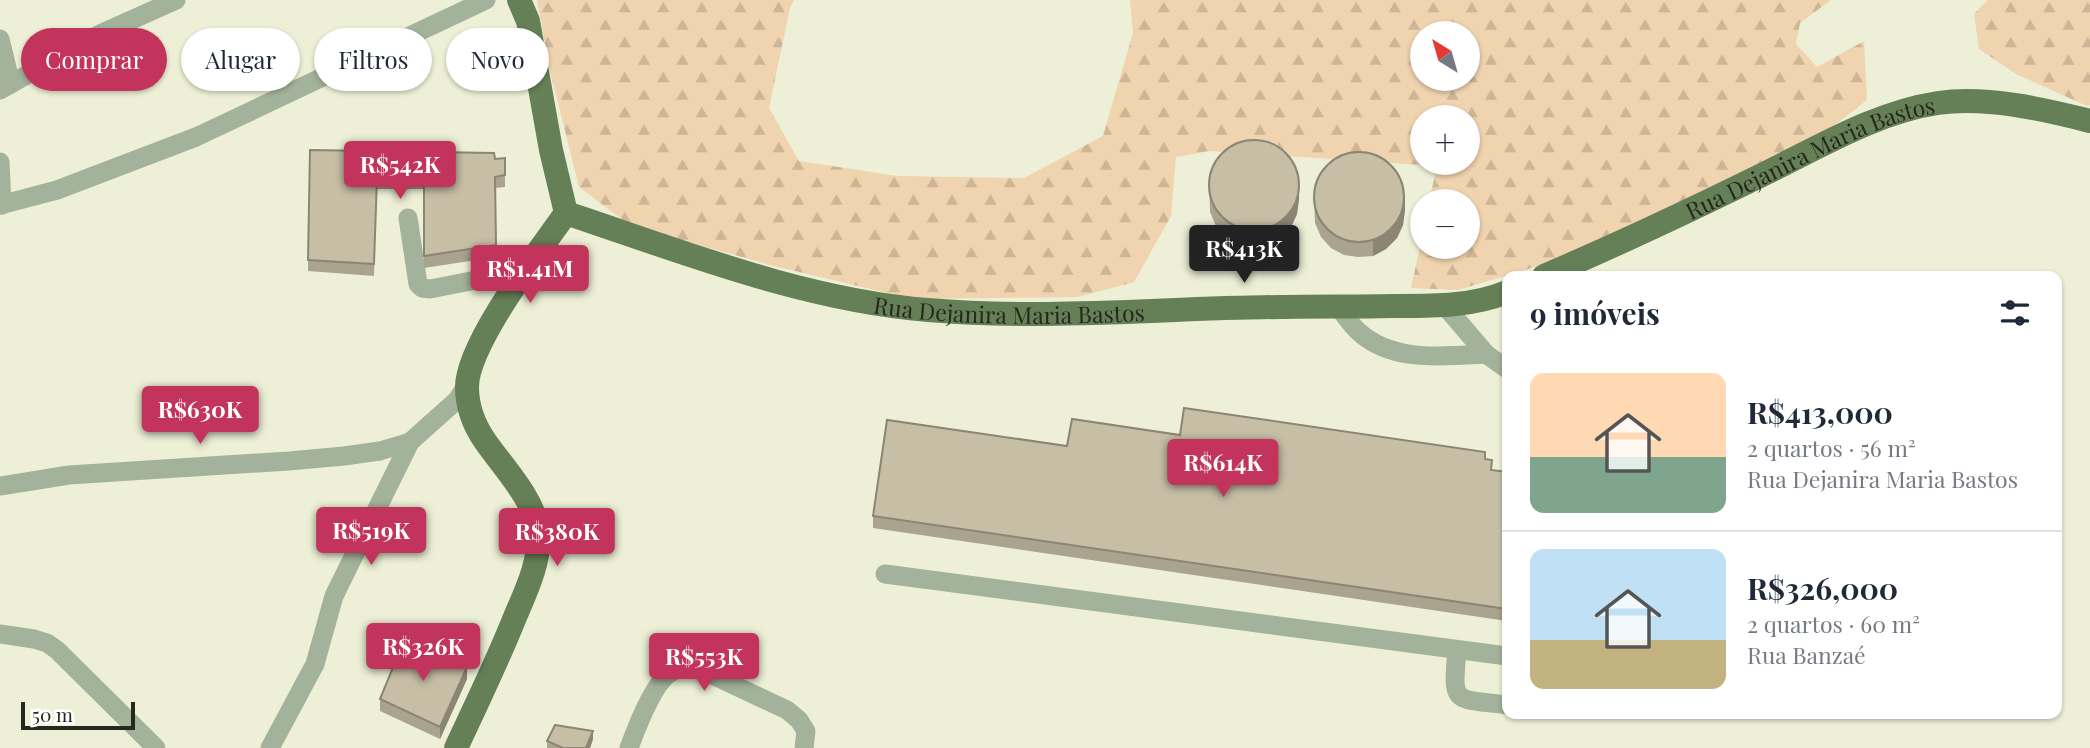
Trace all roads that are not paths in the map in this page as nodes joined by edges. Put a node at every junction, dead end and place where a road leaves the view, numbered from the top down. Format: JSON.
{"nodes":[{"id":1,"x":176,"y":0,"type":"edge"},
{"id":2,"x":486,"y":0,"type":"edge"},
{"id":3,"x":519,"y":0,"type":"edge"},
{"id":4,"x":0,"y":39,"type":"edge"},
{"id":5,"x":6,"y":87,"type":"edge"},
{"id":6,"x":2090,"y":121,"type":"edge"},
{"id":7,"x":0,"y":162,"type":"edge"},
{"id":8,"x":1,"y":205,"type":"edge"},
{"id":9,"x":566,"y":214,"type":"junction"},
{"id":10,"x":408,"y":218,"type":"dead end"},
{"id":11,"x":1556,"y":271,"type":"edge"},
{"id":12,"x":514,"y":288,"type":"junction"},
{"id":13,"x":1502,"y":293,"type":"edge"},
{"id":14,"x":1445,"y":306,"type":"junction"},
{"id":15,"x":1338,"y":307,"type":"junction"},
{"id":16,"x":1486,"y":354,"type":"junction"},
{"id":17,"x":1502,"y":365,"type":"edge"},
{"id":18,"x":467,"y":384,"type":"junction"},
{"id":19,"x":410,"y":442,"type":"junction"},
{"id":20,"x":0,"y":486,"type":"edge"},
{"id":21,"x":885,"y":574,"type":"dead end"},
{"id":22,"x":0,"y":634,"type":"edge"},
{"id":23,"x":1457,"y":650,"type":"junction"},
{"id":24,"x":1502,"y":655,"type":"edge"},
{"id":25,"x":1502,"y":704,"type":"edge"},
{"id":26,"x":156,"y":748,"type":"edge"},
{"id":27,"x":270,"y":748,"type":"edge"},
{"id":28,"x":456,"y":748,"type":"edge"},
{"id":29,"x":629,"y":748,"type":"edge"},
{"id":30,"x":804,"y":748,"type":"edge"}],
"edges":[{"from":1,"to":5,"type":"street"},
{"from":2,"to":8,"type":"street"},
{"from":3,"to":9,"type":"main road"},
{"from":4,"to":5,"type":"street"},
{"from":6,"to":11,"type":"main road","name":"Rua Dejanira Maria Bastos"},
{"from":7,"to":8,"type":"street"},
{"from":9,"to":12,"type":"main road"},
{"from":9,"to":15,"type":"main road","name":"Rua Dejanira Maria Bastos"},
{"from":10,"to":12,"type":"street"},
{"from":12,"to":18,"type":"main road"},
{"from":13,"to":14,"type":"main road","name":"Rua Dejanira Maria Bastos"},
{"from":14,"to":15,"type":"main road","name":"Rua Dejanira Maria Bastos"},
{"from":14,"to":16,"type":"street"},
{"from":15,"to":16,"type":"street"},
{"from":16,"to":17,"type":"street"},
{"from":18,"to":19,"type":"street"},
{"from":18,"to":28,"type":"main road"},
{"from":19,"to":20,"type":"street"},
{"from":19,"to":27,"type":"street"},
{"from":21,"to":23,"type":"street"},
{"from":22,"to":26,"type":"street"},
{"from":23,"to":24,"type":"street"},
{"from":23,"to":25,"type":"street"},
{"from":29,"to":30,"type":"street"}]}
